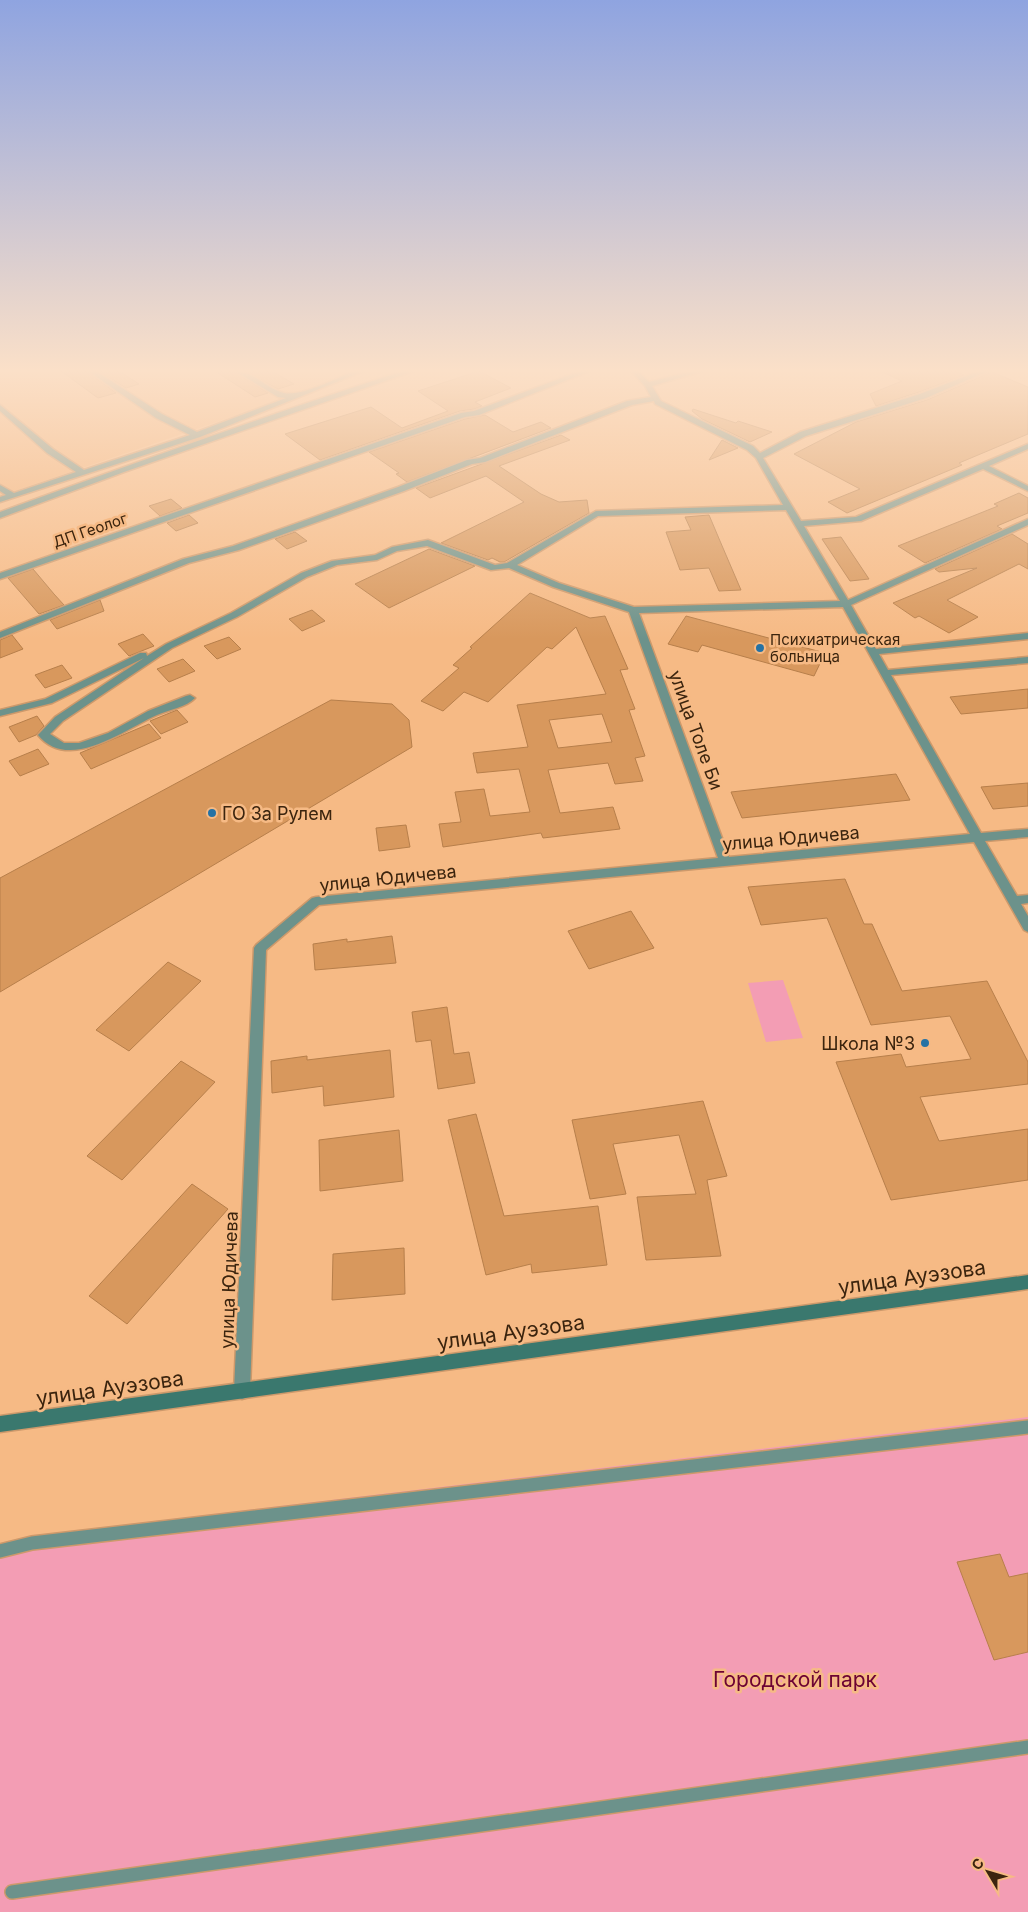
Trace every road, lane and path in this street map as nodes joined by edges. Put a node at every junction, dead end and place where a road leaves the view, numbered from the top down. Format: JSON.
{"nodes":[{"id":1,"x":65,"y":460,"type":"edge"},
{"id":2,"x":121,"y":460,"type":"edge"},
{"id":3,"x":148,"y":460,"type":"edge"},
{"id":4,"x":334,"y":460,"type":"edge"},
{"id":5,"x":481,"y":460,"type":"edge"},
{"id":6,"x":761,"y":460,"type":"edge"},
{"id":7,"x":995,"y":460,"type":"edge"},
{"id":8,"x":982,"y":466,"type":"junction"},
{"id":9,"x":83,"y":473,"type":"junction"},
{"id":10,"x":0,"y":487,"type":"edge"},
{"id":11,"x":1028,"y":489,"type":"edge"},
{"id":12,"x":12,"y":496,"type":"junction"},
{"id":13,"x":0,"y":500,"type":"edge"},
{"id":14,"x":788,"y":507,"type":"junction"},
{"id":15,"x":0,"y":515,"type":"edge"},
{"id":16,"x":1028,"y":522,"type":"edge"},
{"id":17,"x":798,"y":524,"type":"junction"},
{"id":18,"x":510,"y":565,"type":"junction"},
{"id":19,"x":0,"y":576,"type":"edge"},
{"id":20,"x":846,"y":604,"type":"junction"},
{"id":21,"x":633,"y":610,"type":"junction"},
{"id":22,"x":0,"y":635,"type":"edge"},
{"id":23,"x":1028,"y":636,"type":"edge"},
{"id":24,"x":169,"y":646,"type":"junction"},
{"id":25,"x":873,"y":652,"type":"junction"},
{"id":26,"x":1028,"y":660,"type":"edge"},
{"id":27,"x":885,"y":673,"type":"junction"},
{"id":28,"x":190,"y":698,"type":"dead end"},
{"id":29,"x":0,"y":713,"type":"edge"},
{"id":30,"x":1028,"y":833,"type":"edge"},
{"id":31,"x":978,"y":838,"type":"junction"},
{"id":32,"x":725,"y":862,"type":"junction"},
{"id":33,"x":1028,"y":899,"type":"edge"},
{"id":34,"x":1013,"y":901,"type":"junction"},
{"id":35,"x":1028,"y":927,"type":"edge"},
{"id":36,"x":1028,"y":1282,"type":"edge"},
{"id":37,"x":242,"y":1391,"type":"junction"},
{"id":38,"x":0,"y":1424,"type":"edge"},
{"id":39,"x":1028,"y":1427,"type":"edge"},
{"id":40,"x":0,"y":1551,"type":"edge"},
{"id":41,"x":1028,"y":1747,"type":"edge"},
{"id":42,"x":12,"y":1892,"type":"dead end"}],
"edges":[{"from":1,"to":9,"type":"street"},
{"from":2,"to":9,"type":"street"},
{"from":3,"to":15,"type":"street"},
{"from":4,"to":19,"type":"street","name":"ДП Геолог"},
{"from":5,"to":22,"type":"street"},
{"from":6,"to":14,"type":"street"},
{"from":7,"to":8,"type":"street"},
{"from":8,"to":11,"type":"street"},
{"from":8,"to":17,"type":"street"},
{"from":9,"to":12,"type":"street"},
{"from":10,"to":12,"type":"street"},
{"from":12,"to":13,"type":"street"},
{"from":14,"to":17,"type":"street"},
{"from":14,"to":18,"type":"street"},
{"from":16,"to":20,"type":"street"},
{"from":17,"to":20,"type":"street"},
{"from":18,"to":21,"type":"street"},
{"from":18,"to":24,"type":"street"},
{"from":20,"to":21,"type":"street"},
{"from":20,"to":25,"type":"street"},
{"from":21,"to":32,"type":"street","name":"улица Толе Би"},
{"from":23,"to":25,"type":"street"},
{"from":24,"to":28,"type":"street"},
{"from":24,"to":29,"type":"street"},
{"from":25,"to":27,"type":"street"},
{"from":26,"to":27,"type":"street"},
{"from":27,"to":31,"type":"street"},
{"from":30,"to":31,"type":"street","name":"улица Юдичева"},
{"from":31,"to":32,"type":"street","name":"улица Юдичева"},
{"from":31,"to":34,"type":"street"},
{"from":32,"to":37,"type":"street","name":"улица Юдичева"},
{"from":33,"to":34,"type":"street"},
{"from":34,"to":35,"type":"street"},
{"from":36,"to":37,"type":"street","name":"улица Ауэзова"},
{"from":37,"to":38,"type":"street","name":"улица Ауэзова"},
{"from":39,"to":40,"type":"lane"},
{"from":41,"to":42,"type":"lane"}]}
